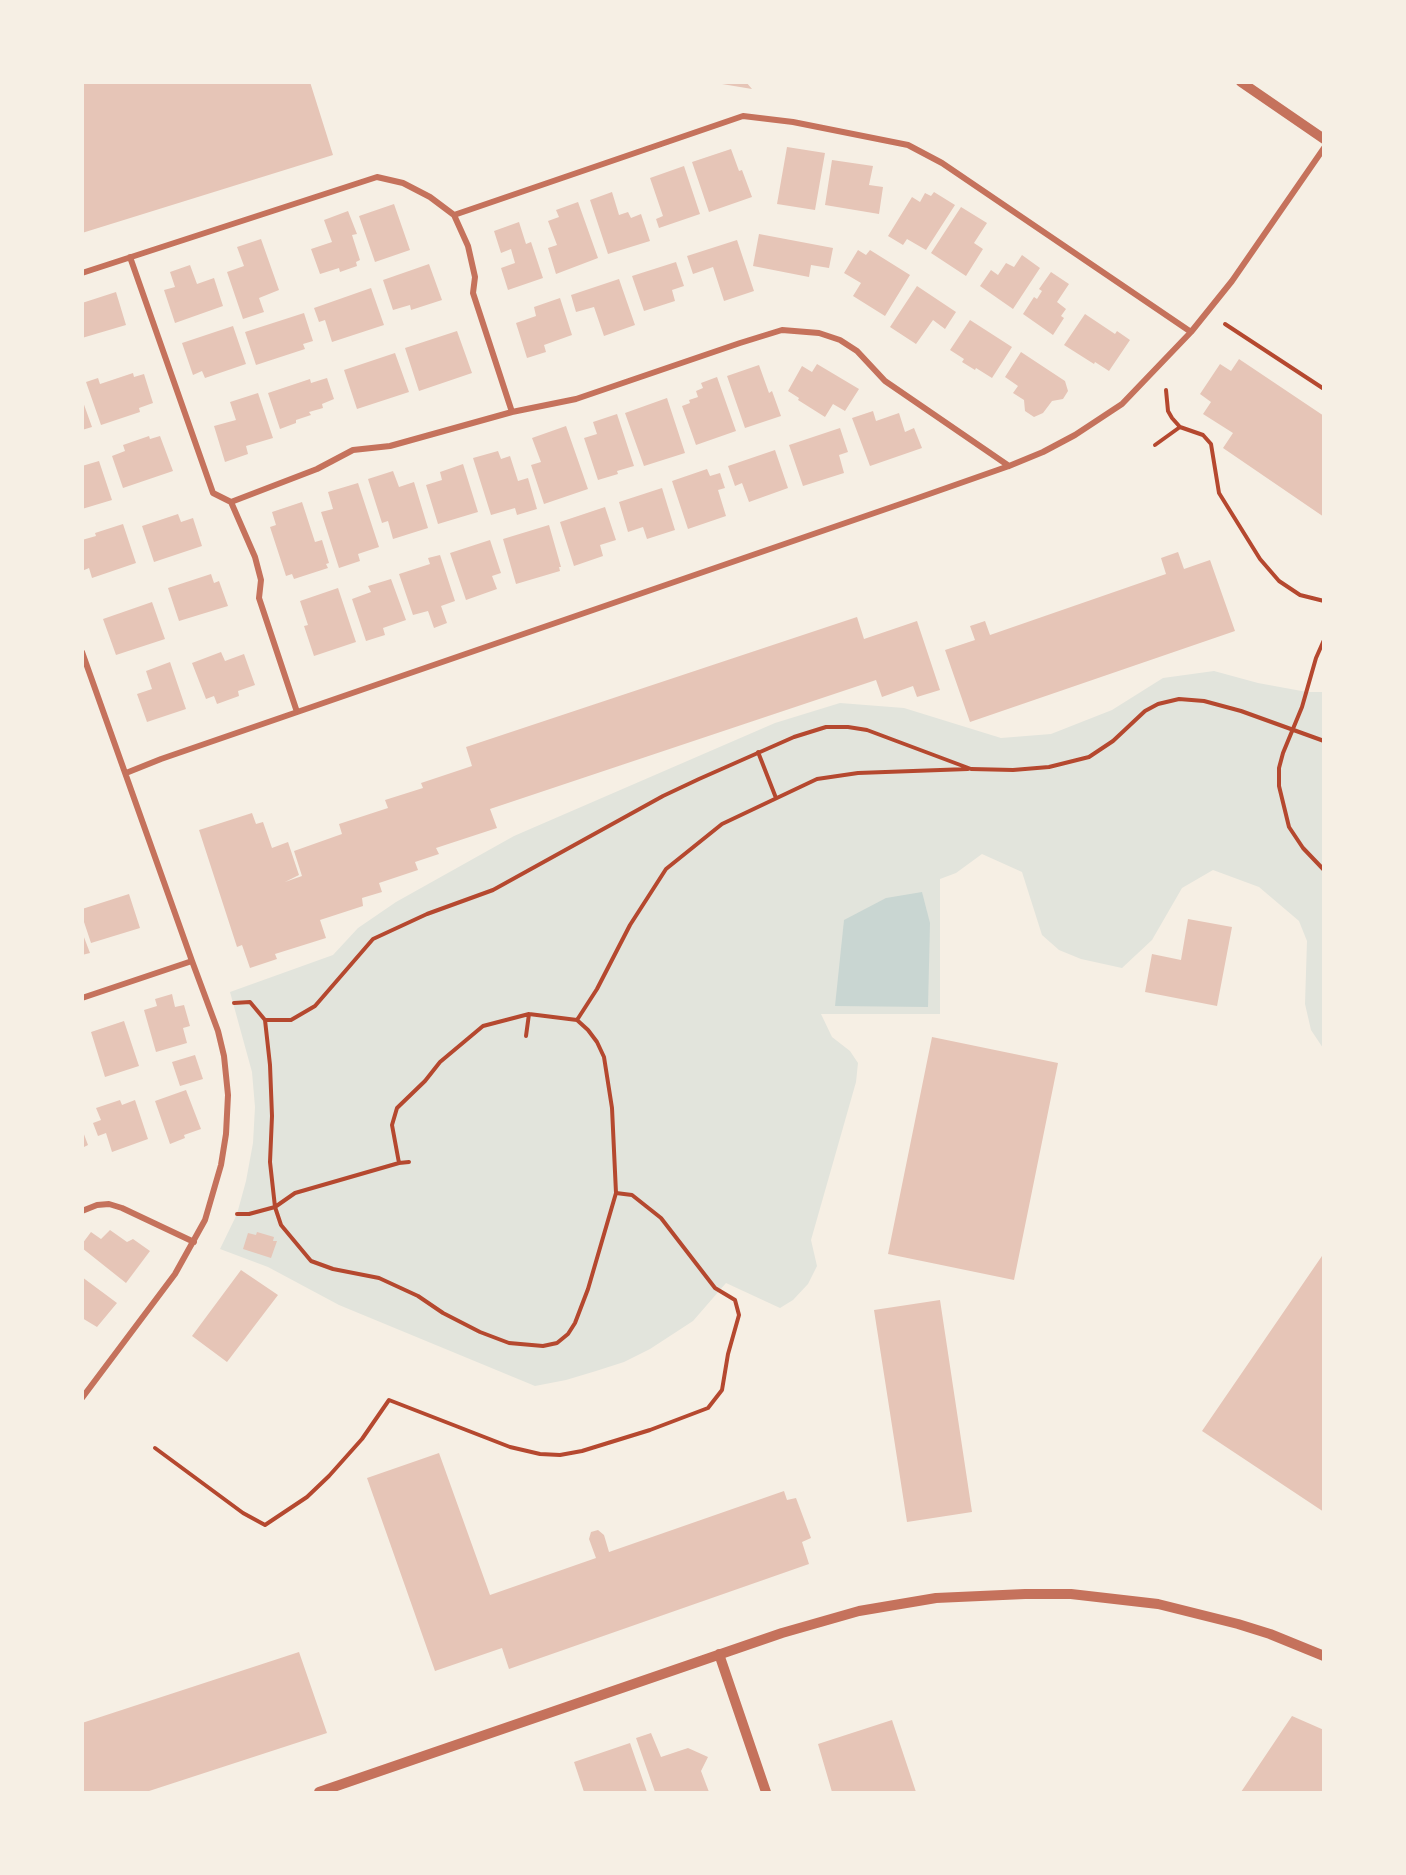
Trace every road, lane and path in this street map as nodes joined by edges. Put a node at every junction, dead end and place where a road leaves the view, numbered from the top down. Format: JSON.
{"nodes":[{"id":1,"x":1241,"y":82,"type":"edge"},
{"id":2,"x":1323,"y":139,"type":"edge"},
{"id":3,"x":1323,"y":148,"type":"edge"},
{"id":4,"x":454,"y":215,"type":"junction"},
{"id":5,"x":130,"y":257,"type":"junction"},
{"id":6,"x":82,"y":273,"type":"edge"},
{"id":7,"x":1225,"y":324,"type":"dead end"},
{"id":8,"x":1191,"y":332,"type":"junction"},
{"id":9,"x":1323,"y":389,"type":"edge"},
{"id":10,"x":1166,"y":390,"type":"dead end"},
{"id":11,"x":512,"y":412,"type":"junction"},
{"id":12,"x":1180,"y":427,"type":"junction"},
{"id":13,"x":1155,"y":445,"type":"dead end"},
{"id":14,"x":1010,"y":466,"type":"junction"},
{"id":15,"x":231,"y":502,"type":"junction"},
{"id":16,"x":1323,"y":601,"type":"edge"},
{"id":17,"x":1323,"y":640,"type":"edge"},
{"id":18,"x":82,"y":652,"type":"edge"},
{"id":19,"x":297,"y":712,"type":"junction"},
{"id":20,"x":1292,"y":730,"type":"junction"},
{"id":21,"x":1323,"y":741,"type":"edge"},
{"id":22,"x":758,"y":752,"type":"junction"},
{"id":23,"x":971,"y":769,"type":"junction"},
{"id":24,"x":126,"y":773,"type":"junction"},
{"id":25,"x":776,"y":798,"type":"junction"},
{"id":26,"x":1323,"y":870,"type":"edge"},
{"id":27,"x":192,"y":961,"type":"junction"},
{"id":28,"x":82,"y":998,"type":"edge"},
{"id":29,"x":234,"y":1003,"type":"dead end"},
{"id":30,"x":529,"y":1014,"type":"junction"},
{"id":31,"x":265,"y":1020,"type":"junction"},
{"id":32,"x":577,"y":1020,"type":"junction"},
{"id":33,"x":526,"y":1036,"type":"dead end"},
{"id":34,"x":409,"y":1162,"type":"dead end"},
{"id":35,"x":399,"y":1163,"type":"junction"},
{"id":36,"x":616,"y":1193,"type":"junction"},
{"id":37,"x":275,"y":1207,"type":"junction"},
{"id":38,"x":82,"y":1211,"type":"edge"},
{"id":39,"x":237,"y":1214,"type":"dead end"},
{"id":40,"x":194,"y":1242,"type":"junction"},
{"id":41,"x":82,"y":1398,"type":"edge"},
{"id":42,"x":155,"y":1448,"type":"dead end"},
{"id":43,"x":719,"y":1654,"type":"junction"},
{"id":44,"x":1323,"y":1656,"type":"edge"},
{"id":45,"x":319,"y":1792,"type":"edge"},
{"id":46,"x":766,"y":1792,"type":"edge"}],
"edges":[{"from":1,"to":2,"type":"street"},
{"from":3,"to":8,"type":"street"},
{"from":4,"to":5,"type":"street"},
{"from":4,"to":8,"type":"street"},
{"from":4,"to":11,"type":"street"},
{"from":5,"to":6,"type":"street"},
{"from":5,"to":15,"type":"street"},
{"from":7,"to":9,"type":"path"},
{"from":8,"to":14,"type":"street"},
{"from":10,"to":12,"type":"path"},
{"from":11,"to":14,"type":"street"},
{"from":11,"to":15,"type":"street"},
{"from":12,"to":13,"type":"path"},
{"from":12,"to":16,"type":"path"},
{"from":14,"to":19,"type":"street"},
{"from":15,"to":19,"type":"street"},
{"from":17,"to":20,"type":"path"},
{"from":18,"to":24,"type":"street"},
{"from":19,"to":24,"type":"street"},
{"from":20,"to":21,"type":"path"},
{"from":20,"to":23,"type":"path"},
{"from":20,"to":26,"type":"path"},
{"from":22,"to":23,"type":"path"},
{"from":22,"to":25,"type":"path"},
{"from":22,"to":31,"type":"path"},
{"from":23,"to":25,"type":"path"},
{"from":24,"to":27,"type":"street"},
{"from":25,"to":32,"type":"path"},
{"from":27,"to":28,"type":"street"},
{"from":27,"to":40,"type":"street"},
{"from":29,"to":31,"type":"path"},
{"from":30,"to":32,"type":"path"},
{"from":30,"to":33,"type":"path"},
{"from":30,"to":35,"type":"path"},
{"from":31,"to":37,"type":"path"},
{"from":32,"to":36,"type":"path"},
{"from":34,"to":35,"type":"path"},
{"from":35,"to":37,"type":"path"},
{"from":36,"to":37,"type":"path"},
{"from":36,"to":42,"type":"path"},
{"from":37,"to":39,"type":"path"},
{"from":38,"to":40,"type":"street"},
{"from":40,"to":41,"type":"street"},
{"from":43,"to":44,"type":"street"},
{"from":43,"to":45,"type":"street"},
{"from":43,"to":46,"type":"street"}]}
